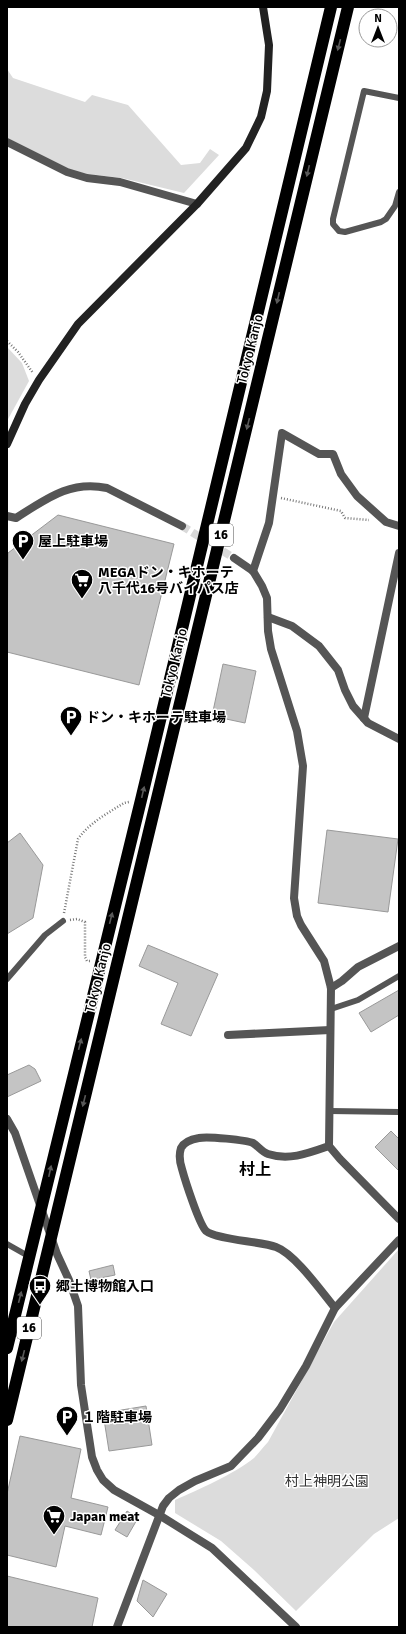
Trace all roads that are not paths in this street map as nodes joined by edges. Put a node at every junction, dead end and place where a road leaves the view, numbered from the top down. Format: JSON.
{"nodes":[{"id":1,"x":263,"y":7,"type":"edge"},
{"id":2,"x":331,"y":7,"type":"edge"},
{"id":3,"x":348,"y":7,"type":"edge"},
{"id":4,"x":399,"y":98,"type":"edge"},
{"id":5,"x":7,"y":142,"type":"edge"},
{"id":6,"x":399,"y":192,"type":"edge"},
{"id":7,"x":197,"y":204,"type":"junction"},
{"id":8,"x":7,"y":444,"type":"edge"},
{"id":9,"x":7,"y":516,"type":"edge"},
{"id":10,"x":182,"y":526,"type":"tunnel mouth"},
{"id":11,"x":399,"y":526,"type":"edge"},
{"id":12,"x":399,"y":553,"type":"edge"},
{"id":13,"x":234,"y":558,"type":"tunnel mouth"},
{"id":14,"x":253,"y":571,"type":"junction"},
{"id":15,"x":268,"y":617,"type":"junction"},
{"id":16,"x":364,"y":718,"type":"junction"},
{"id":17,"x":399,"y":739,"type":"edge"},
{"id":18,"x":63,"y":921,"type":"road end"},
{"id":19,"x":399,"y":946,"type":"edge"},
{"id":20,"x":399,"y":976,"type":"edge"},
{"id":21,"x":7,"y":979,"type":"edge"},
{"id":22,"x":331,"y":988,"type":"junction"},
{"id":23,"x":331,"y":1009,"type":"junction"},
{"id":24,"x":330,"y":1030,"type":"junction"},
{"id":25,"x":228,"y":1035,"type":"dead end"},
{"id":26,"x":330,"y":1111,"type":"junction"},
{"id":27,"x":399,"y":1112,"type":"edge"},
{"id":28,"x":7,"y":1119,"type":"edge"},
{"id":29,"x":7,"y":1129,"type":"edge"},
{"id":30,"x":15,"y":1133,"type":"junction"},
{"id":31,"x":329,"y":1146,"type":"junction"},
{"id":32,"x":42,"y":1209,"type":"junction"},
{"id":33,"x":399,"y":1219,"type":"edge"},
{"id":34,"x":52,"y":1236,"type":"junction"},
{"id":35,"x":399,"y":1240,"type":"edge"},
{"id":36,"x":7,"y":1244,"type":"edge"},
{"id":37,"x":30,"y":1257,"type":"junction"},
{"id":38,"x":335,"y":1308,"type":"junction"},
{"id":39,"x":9,"y":1334,"type":"edge"},
{"id":40,"x":7,"y":1348,"type":"edge"},
{"id":41,"x":7,"y":1420,"type":"edge"},
{"id":42,"x":159,"y":1516,"type":"junction"},
{"id":43,"x":117,"y":1627,"type":"edge"},
{"id":44,"x":296,"y":1627,"type":"edge"}],
"edges":[{"from":1,"to":7,"type":"street"},
{"from":32,"to":2,"type":"highway","name":"Tokyo Kanjo","number":"16","one_way":true},
{"from":3,"to":34,"type":"highway","name":"Tokyo Kanjo","number":"16","one_way":true},
{"from":4,"to":6,"type":"lane"},
{"from":5,"to":7,"type":"street"},
{"from":7,"to":8,"type":"street"},
{"from":9,"to":10,"type":"street"},
{"from":11,"to":14,"type":"street"},
{"from":12,"to":16,"type":"street"},
{"from":13,"to":14,"type":"street"},
{"from":14,"to":15,"type":"street"},
{"from":15,"to":16,"type":"street"},
{"from":15,"to":22,"type":"street"},
{"from":16,"to":17,"type":"street"},
{"from":18,"to":21,"type":"lane"},
{"from":19,"to":22,"type":"street"},
{"from":20,"to":23,"type":"lane"},
{"from":22,"to":23,"type":"street"},
{"from":23,"to":24,"type":"street"},
{"from":24,"to":25,"type":"street"},
{"from":24,"to":26,"type":"street"},
{"from":26,"to":27,"type":"lane"},
{"from":26,"to":31,"type":"street"},
{"from":28,"to":30,"type":"street"},
{"from":29,"to":30,"type":"lane"},
{"from":30,"to":32,"type":"street"},
{"from":31,"to":33,"type":"street"},
{"from":31,"to":38,"type":"street"},
{"from":32,"to":34,"type":"street"},
{"from":32,"to":37,"type":"highway","name":"Tokyo Kanjo","number":"16"},
{"from":34,"to":41,"type":"highway","name":"Tokyo Kanjo","number":"16","one_way":true},
{"from":34,"to":42,"type":"street"},
{"from":35,"to":38,"type":"street"},
{"from":36,"to":37,"type":"lane"},
{"from":39,"to":37,"type":"highway","name":"Tokyo Kanjo","number":"16","one_way":true},
{"from":38,"to":42,"type":"street"},
{"from":39,"to":40,"type":"highway","name":"Tokyo Kanjo","number":"16"},
{"from":42,"to":43,"type":"street"},
{"from":42,"to":44,"type":"street"}]}
